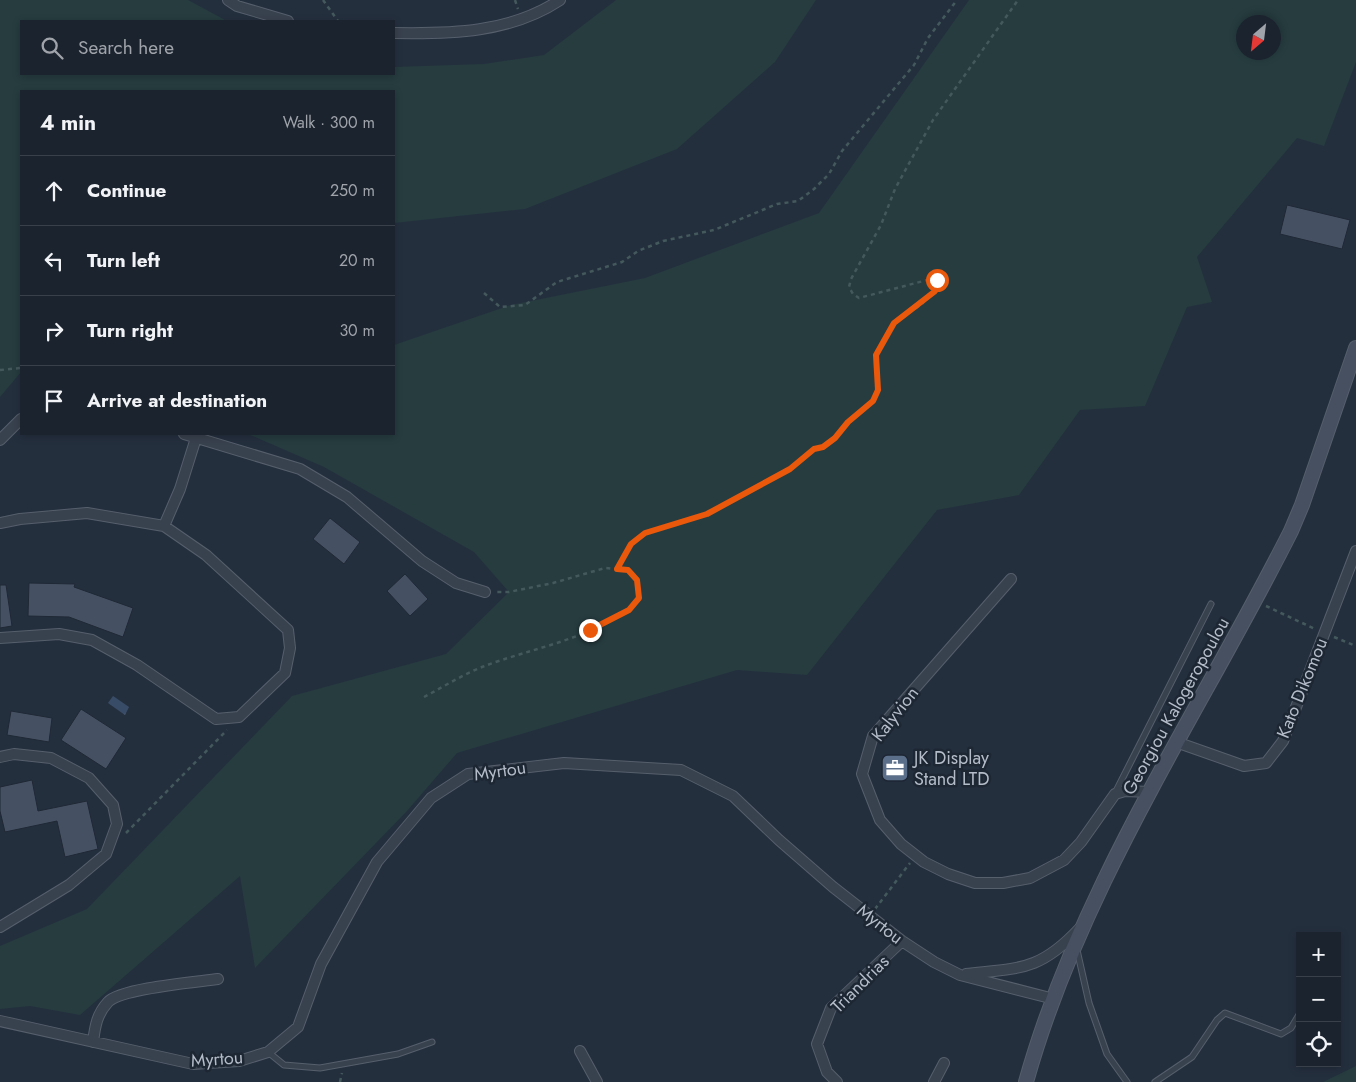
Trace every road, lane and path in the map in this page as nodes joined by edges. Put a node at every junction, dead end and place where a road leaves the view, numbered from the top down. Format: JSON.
{"nodes":[{"id":1,"x":228,"y":0,"type":"edge"},
{"id":2,"x":323,"y":0,"type":"edge"},
{"id":3,"x":560,"y":0,"type":"edge"},
{"id":4,"x":957,"y":0,"type":"edge"},
{"id":5,"x":1018,"y":0,"type":"edge"},
{"id":6,"x":285,"y":20,"type":"edge"},
{"id":7,"x":337,"y":20,"type":"edge"},
{"id":8,"x":395,"y":33,"type":"edge"},
{"id":9,"x":484,"y":293,"type":"dead end"},
{"id":10,"x":1356,"y":348,"type":"edge"},
{"id":11,"x":20,"y":368,"type":"edge"},
{"id":12,"x":0,"y":370,"type":"edge"},
{"id":13,"x":20,"y":420,"type":"edge"},
{"id":14,"x":187,"y":435,"type":"edge"},
{"id":15,"x":196,"y":438,"type":"junction"},
{"id":16,"x":0,"y":440,"type":"edge"},
{"id":17,"x":0,"y":523,"type":"edge"},
{"id":18,"x":164,"y":526,"type":"junction"},
{"id":19,"x":1356,"y":551,"type":"edge"},
{"id":20,"x":617,"y":569,"type":"junction"},
{"id":21,"x":1011,"y":579,"type":"dead end"},
{"id":22,"x":485,"y":592,"type":"joint"},
{"id":23,"x":1255,"y":600,"type":"junction"},
{"id":24,"x":1211,"y":604,"type":"dead end"},
{"id":25,"x":1324,"y":633,"type":"junction"},
{"id":26,"x":0,"y":638,"type":"edge"},
{"id":27,"x":1356,"y":646,"type":"edge"},
{"id":28,"x":424,"y":698,"type":"dead end"},
{"id":29,"x":239,"y":717,"type":"junction"},
{"id":30,"x":1176,"y":742,"type":"junction"},
{"id":31,"x":0,"y":757,"type":"edge"},
{"id":32,"x":1149,"y":792,"type":"junction"},
{"id":33,"x":1115,"y":794,"type":"junction"},
{"id":34,"x":126,"y":834,"type":"dead end"},
{"id":35,"x":916,"y":856,"type":"junction"},
{"id":36,"x":880,"y":903,"type":"dead end"},
{"id":37,"x":1086,"y":921,"type":"junction"},
{"id":38,"x":0,"y":927,"type":"edge"},
{"id":39,"x":902,"y":942,"type":"junction"},
{"id":40,"x":1075,"y":945,"type":"junction"},
{"id":41,"x":960,"y":975,"type":"junction"},
{"id":42,"x":218,"y":980,"type":"dead end"},
{"id":43,"x":1054,"y":999,"type":"junction"},
{"id":44,"x":0,"y":1020,"type":"edge"},
{"id":45,"x":1296,"y":1020,"type":"edge"},
{"id":46,"x":93,"y":1042,"type":"junction"},
{"id":47,"x":432,"y":1042,"type":"dead end"},
{"id":48,"x":580,"y":1051,"type":"dead end"},
{"id":49,"x":268,"y":1052,"type":"junction"},
{"id":50,"x":944,"y":1064,"type":"dead end"},
{"id":51,"x":597,"y":1082,"type":"edge"},
{"id":52,"x":837,"y":1082,"type":"edge"},
{"id":53,"x":934,"y":1082,"type":"edge"},
{"id":54,"x":1026,"y":1082,"type":"edge"},
{"id":55,"x":1127,"y":1082,"type":"edge"},
{"id":56,"x":1155,"y":1082,"type":"edge"}],
"edges":[{"from":1,"to":6,"type":"street"},
{"from":2,"to":7,"type":"path"},
{"from":3,"to":8,"type":"street"},
{"from":4,"to":9,"type":"path"},
{"from":5,"to":20,"type":"path"},
{"from":10,"to":23,"type":"street","name":"Georgiou Kalogeropoulou"},
{"from":11,"to":12,"type":"path"},
{"from":13,"to":16,"type":"street"},
{"from":14,"to":15,"type":"street"},
{"from":15,"to":18,"type":"street"},
{"from":15,"to":22,"type":"street"},
{"from":17,"to":18,"type":"street"},
{"from":18,"to":29,"type":"street"},
{"from":19,"to":25,"type":"street","name":"Kato Dikomou"},
{"from":20,"to":22,"type":"path"},
{"from":20,"to":28,"type":"path"},
{"from":21,"to":35,"type":"street","name":"Kalyvion"},
{"from":23,"to":25,"type":"path"},
{"from":23,"to":30,"type":"street","name":"Georgiou Kalogeropoulou"},
{"from":24,"to":33,"type":"lane"},
{"from":25,"to":27,"type":"path"},
{"from":25,"to":30,"type":"street","name":"Kato Dikomou"},
{"from":26,"to":29,"type":"street"},
{"from":29,"to":34,"type":"path"},
{"from":30,"to":32,"type":"street","name":"Georgiou Kalogeropoulou"},
{"from":31,"to":38,"type":"street"},
{"from":32,"to":33,"type":"street"},
{"from":32,"to":37,"type":"street","name":"Georgiou Kalogeropoulou"},
{"from":33,"to":35,"type":"street","name":"Kalyvion"},
{"from":35,"to":36,"type":"path"},
{"from":37,"to":40,"type":"street","name":"Georgiou Kalogeropoulou"},
{"from":37,"to":41,"type":"street"},
{"from":39,"to":41,"type":"street","name":"Myrtou"},
{"from":39,"to":49,"type":"street","name":"Myrtou"},
{"from":39,"to":52,"type":"street","name":"Triandrias"},
{"from":40,"to":43,"type":"street","name":"Georgiou Kalogeropoulou"},
{"from":40,"to":55,"type":"lane"},
{"from":41,"to":43,"type":"street","name":"Myrtou"},
{"from":42,"to":46,"type":"street"},
{"from":43,"to":54,"type":"street","name":"Georgiou Kalogeropoulou"},
{"from":44,"to":46,"type":"street","name":"Myrtou"},
{"from":45,"to":56,"type":"lane"},
{"from":46,"to":49,"type":"street","name":"Myrtou"},
{"from":47,"to":49,"type":"lane"},
{"from":48,"to":51,"type":"street"},
{"from":50,"to":53,"type":"street"}]}
